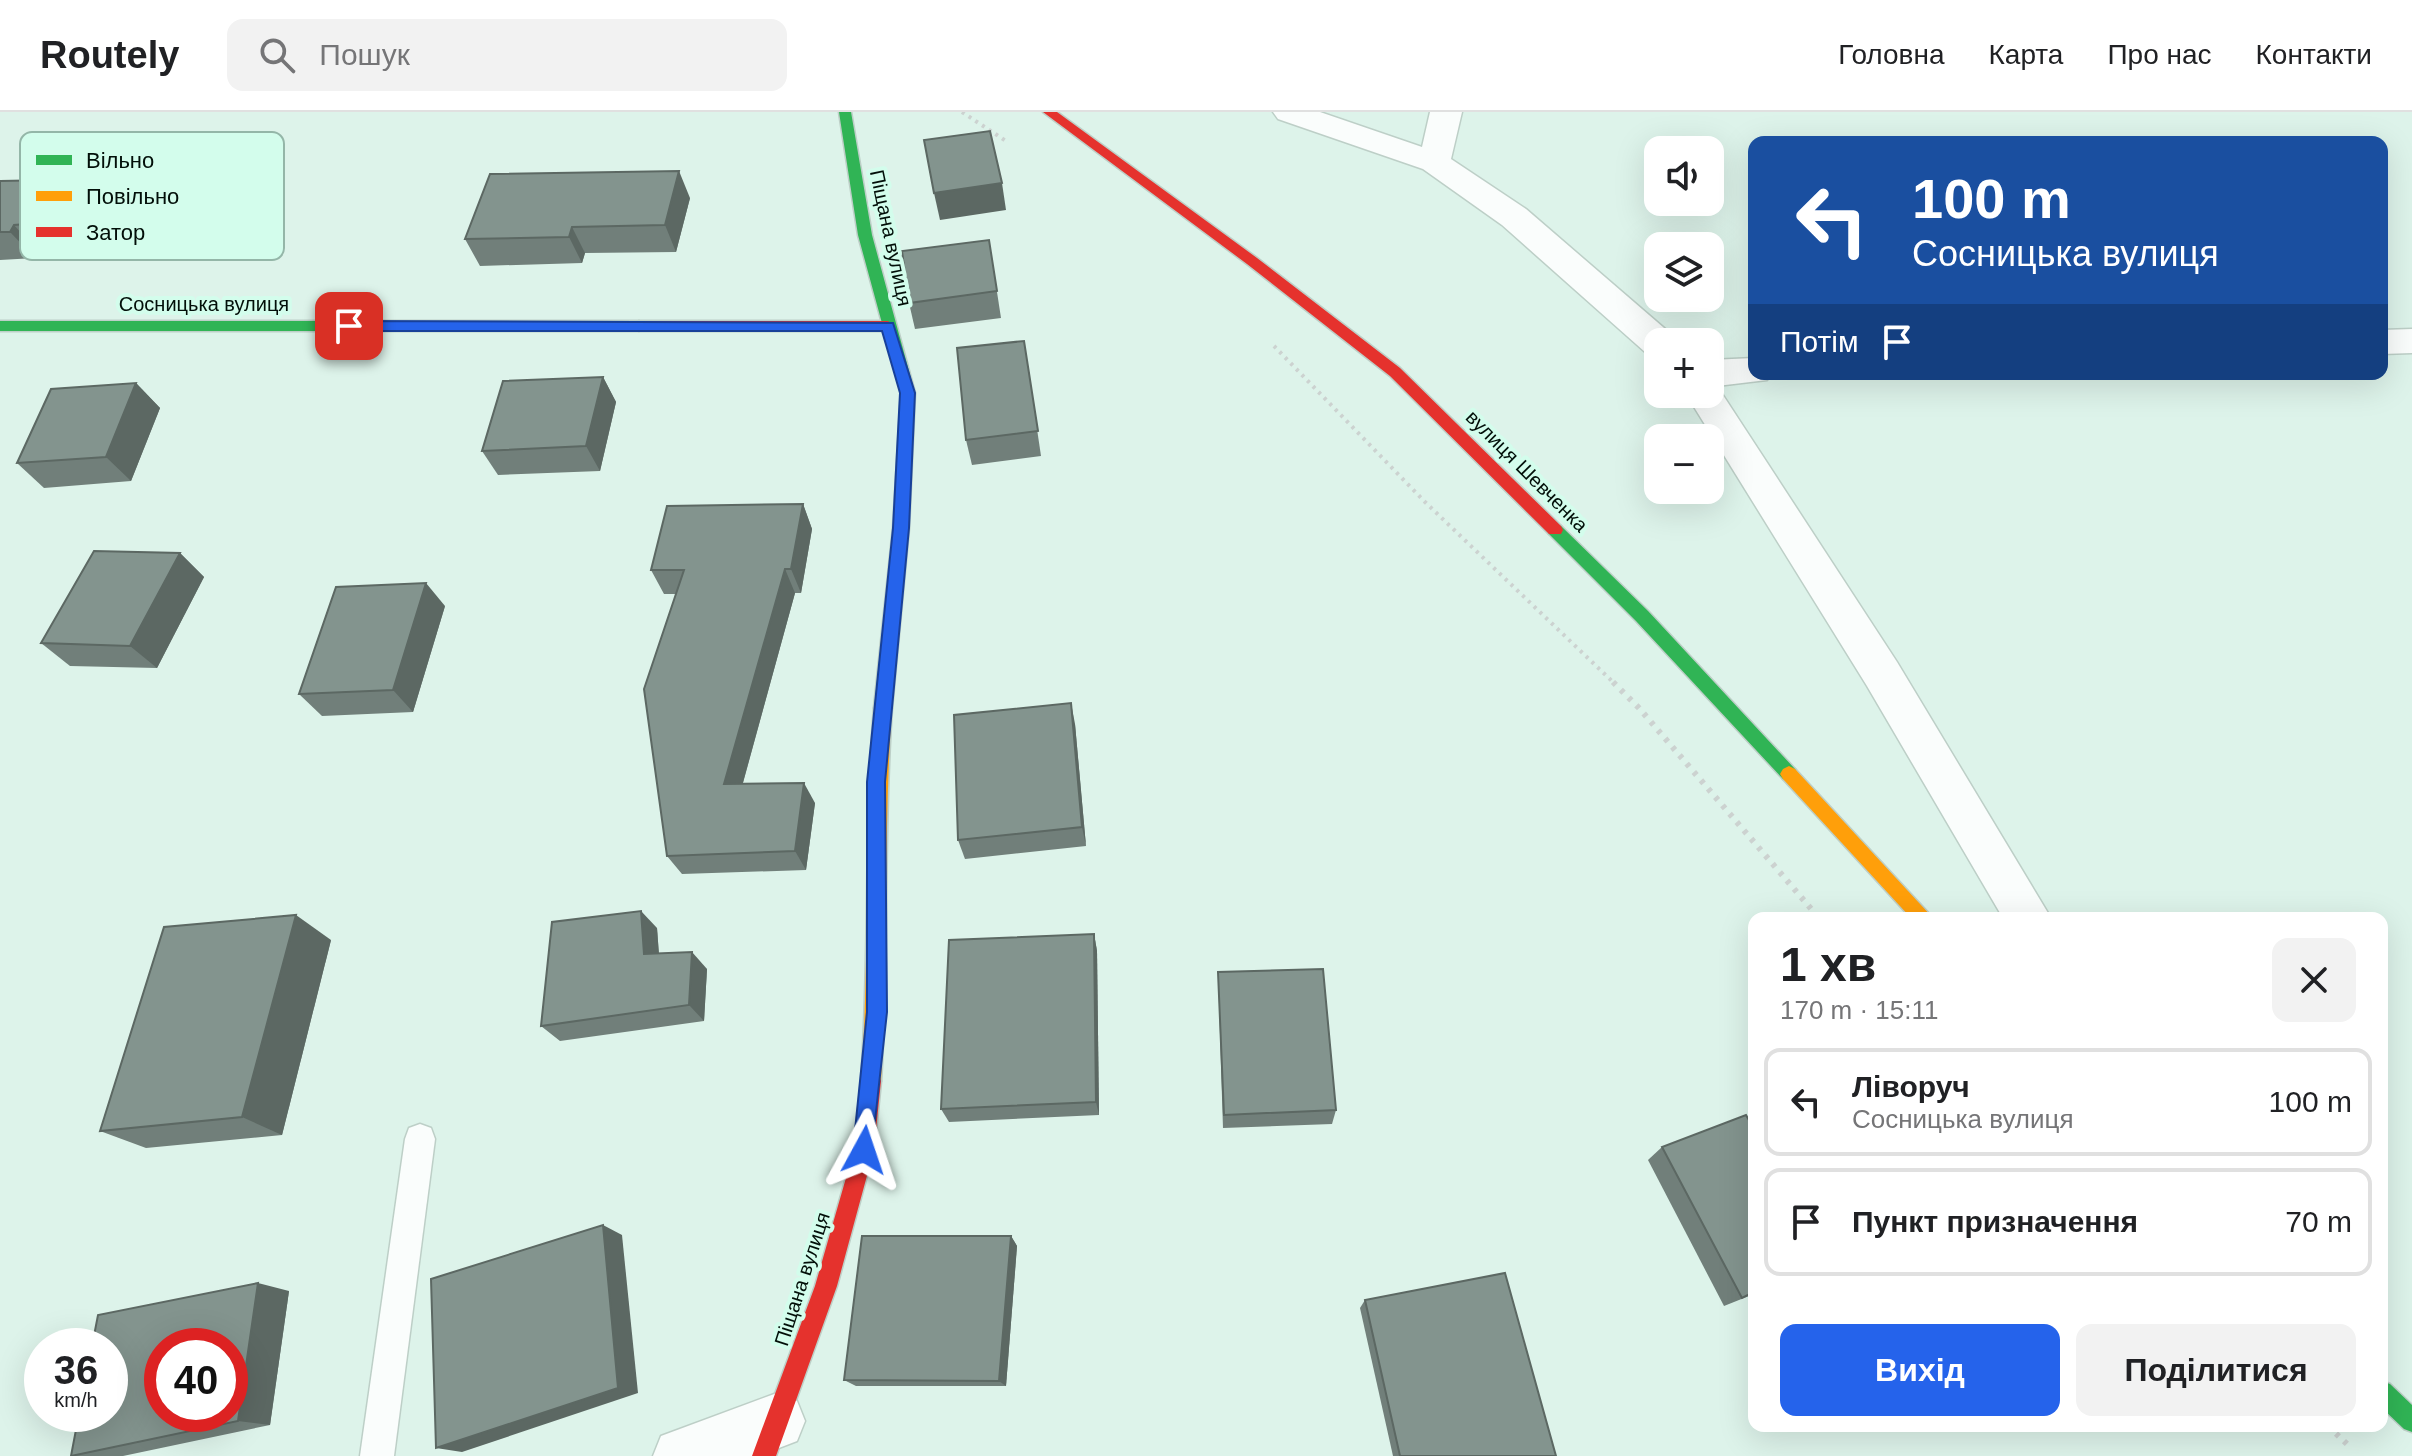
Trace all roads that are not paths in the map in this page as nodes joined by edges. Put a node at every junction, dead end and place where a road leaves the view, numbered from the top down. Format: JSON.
{"nodes":[{"id":1,"x":845,"y":112,"type":"edge"},
{"id":2,"x":1049,"y":112,"type":"edge"},
{"id":3,"x":1446,"y":112,"type":"edge"},
{"id":4,"x":1295,"y":114,"type":"edge"},
{"id":5,"x":1434,"y":162,"type":"junction"},
{"id":6,"x":0,"y":326,"type":"edge"},
{"id":7,"x":888,"y":326,"type":"junction"},
{"id":8,"x":1644,"y":331,"type":"edge"},
{"id":9,"x":2412,"y":341,"type":"edge"},
{"id":10,"x":2388,"y":342,"type":"edge"},
{"id":11,"x":1748,"y":371,"type":"edge"},
{"id":12,"x":1724,"y":372,"type":"edge"},
{"id":13,"x":1713,"y":408,"type":"edge"},
{"id":14,"x":1917,"y":912,"type":"edge"},
{"id":15,"x":2024,"y":912,"type":"edge"},
{"id":16,"x":420,"y":1139,"type":"dead end"},
{"id":17,"x":2388,"y":1398,"type":"edge"},
{"id":18,"x":2412,"y":1421,"type":"edge"},
{"id":19,"x":771,"y":1438,"type":"edge"},
{"id":20,"x":377,"y":1456,"type":"edge"},
{"id":21,"x":681,"y":1456,"type":"edge"}],
"edges":[{"from":1,"to":7,"type":"street","name":"Піщана вулиця"},
{"from":2,"to":14,"type":"street","name":"вулиця Шевченка"},
{"from":3,"to":5,"type":"street"},
{"from":4,"to":5,"type":"street"},
{"from":5,"to":8,"type":"street"},
{"from":6,"to":7,"type":"street","name":"Сосницька вулиця"},
{"from":7,"to":19,"type":"street","name":"Піщана вулиця"},
{"from":9,"to":10,"type":"street"},
{"from":11,"to":12,"type":"street"},
{"from":13,"to":15,"type":"street"},
{"from":16,"to":20,"type":"lane"},
{"from":17,"to":18,"type":"street"},
{"from":19,"to":21,"type":"street"}]}
